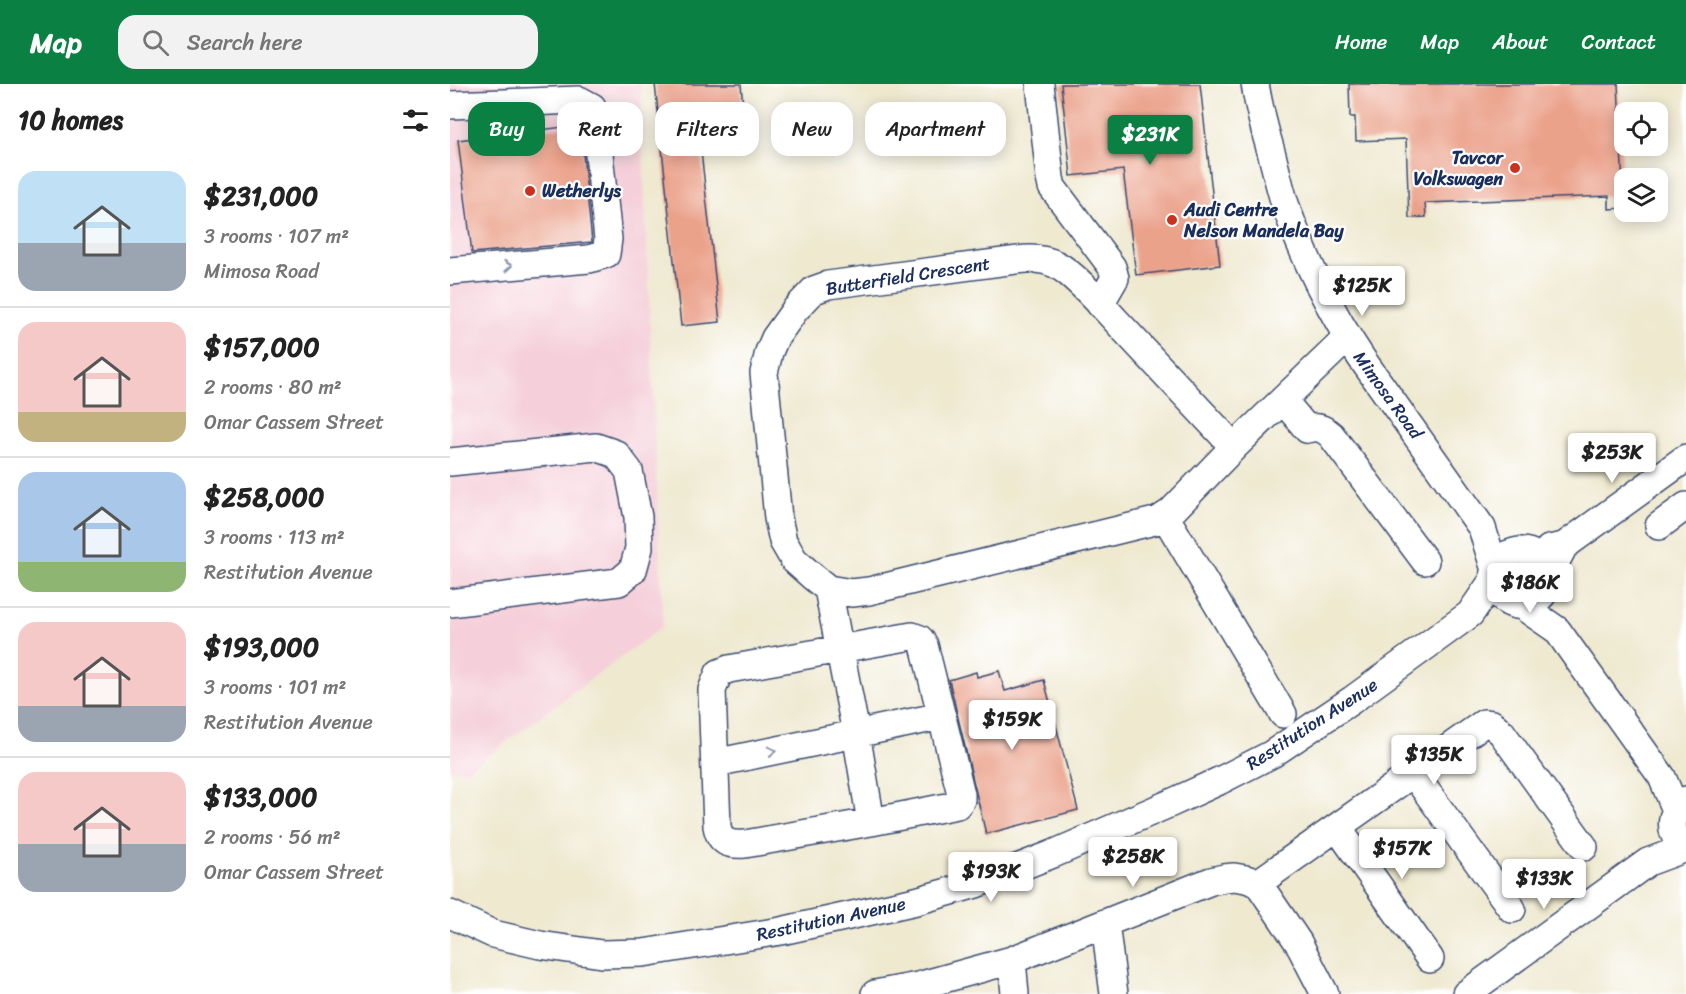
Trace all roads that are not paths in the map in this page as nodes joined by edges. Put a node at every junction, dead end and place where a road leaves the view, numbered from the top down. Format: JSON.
{"nodes":[{"id":1,"x":1040,"y":84,"type":"edge"},
{"id":2,"x":1255,"y":84,"type":"edge"},
{"id":3,"x":450,"y":105,"type":"edge"},
{"id":4,"x":450,"y":271,"type":"edge"},
{"id":5,"x":1100,"y":304,"type":"junction"},
{"id":6,"x":1347,"y":338,"type":"junction"},
{"id":7,"x":1283,"y":400,"type":"junction"},
{"id":8,"x":1234,"y":447,"type":"junction"},
{"id":9,"x":1686,"y":458,"type":"edge"},
{"id":10,"x":450,"y":462,"type":"edge"},
{"id":11,"x":1686,"y":506,"type":"edge"},
{"id":12,"x":1165,"y":516,"type":"junction"},
{"id":13,"x":1659,"y":526,"type":"dead end"},
{"id":14,"x":1482,"y":528,"type":"junction"},
{"id":15,"x":1564,"y":546,"type":"junction"},
{"id":16,"x":1526,"y":551,"type":"junction"},
{"id":17,"x":1425,"y":561,"type":"dead end"},
{"id":18,"x":1494,"y":574,"type":"junction"},
{"id":19,"x":1547,"y":583,"type":"junction"},
{"id":20,"x":828,"y":589,"type":"junction"},
{"id":21,"x":450,"y":603,"type":"edge"},
{"id":22,"x":1516,"y":604,"type":"junction"},
{"id":23,"x":1470,"y":614,"type":"junction"},
{"id":24,"x":1557,"y":630,"type":"junction"},
{"id":25,"x":839,"y":650,"type":"junction"},
{"id":26,"x":1283,"y":714,"type":"dead end"},
{"id":27,"x":942,"y":716,"type":"junction"},
{"id":28,"x":856,"y":733,"type":"junction"},
{"id":29,"x":715,"y":763,"type":"junction"},
{"id":30,"x":1413,"y":773,"type":"junction"},
{"id":31,"x":1681,"y":816,"type":"edge"},
{"id":32,"x":871,"y":822,"type":"junction"},
{"id":33,"x":1337,"y":827,"type":"junction"},
{"id":34,"x":1584,"y":848,"type":"dead end"},
{"id":35,"x":1258,"y":883,"type":"junction"},
{"id":36,"x":1512,"y":909,"type":"dead end"},
{"id":37,"x":450,"y":914,"type":"edge"},
{"id":38,"x":1106,"y":923,"type":"junction"},
{"id":39,"x":1430,"y":959,"type":"dead end"},
{"id":40,"x":1012,"y":960,"type":"junction"},
{"id":41,"x":919,"y":990,"type":"edge"},
{"id":42,"x":1318,"y":991,"type":"edge"},
{"id":43,"x":875,"y":994,"type":"edge"},
{"id":44,"x":1015,"y":994,"type":"edge"},
{"id":45,"x":1114,"y":994,"type":"edge"},
{"id":46,"x":1466,"y":994,"type":"edge"}],
"edges":[{"from":1,"to":5,"type":"street"},
{"from":2,"to":6,"type":"street","name":"Mimosa Road"},
{"from":4,"to":3,"type":"street","one_way":true},
{"from":5,"to":8,"type":"street","name":"Butterfield Crescent"},
{"from":5,"to":20,"type":"street","name":"Butterfield Crescent"},
{"from":6,"to":7,"type":"street"},
{"from":6,"to":14,"type":"street","name":"Mimosa Road"},
{"from":7,"to":8,"type":"street"},
{"from":7,"to":17,"type":"street"},
{"from":8,"to":12,"type":"street"},
{"from":9,"to":15,"type":"street"},
{"from":10,"to":21,"type":"street"},
{"from":11,"to":13,"type":"street"},
{"from":12,"to":20,"type":"street"},
{"from":12,"to":26,"type":"street"},
{"from":14,"to":16,"type":"street","name":"Mimosa Road"},
{"from":14,"to":18,"type":"street","name":"Mimosa Road"},
{"from":15,"to":16,"type":"street"},
{"from":15,"to":19,"type":"street"},
{"from":16,"to":18,"type":"street"},
{"from":16,"to":19,"type":"street"},
{"from":18,"to":22,"type":"street"},
{"from":18,"to":23,"type":"street","name":"Restitution Avenue"},
{"from":19,"to":22,"type":"street"},
{"from":19,"to":24,"type":"street"},
{"from":20,"to":25,"type":"street"},
{"from":22,"to":23,"type":"street","name":"Restitution Avenue"},
{"from":22,"to":24,"type":"street"},
{"from":23,"to":37,"type":"street","name":"Restitution Avenue"},
{"from":24,"to":31,"type":"street"},
{"from":25,"to":27,"type":"street"},
{"from":25,"to":28,"type":"street"},
{"from":25,"to":29,"type":"street"},
{"from":27,"to":28,"type":"street"},
{"from":27,"to":32,"type":"street"},
{"from":29,"to":28,"type":"street","one_way":true},
{"from":28,"to":32,"type":"street"},
{"from":29,"to":32,"type":"street"},
{"from":30,"to":33,"type":"street"},
{"from":30,"to":34,"type":"street"},
{"from":30,"to":36,"type":"street"},
{"from":31,"to":46,"type":"street"},
{"from":33,"to":35,"type":"street"},
{"from":33,"to":39,"type":"street"},
{"from":35,"to":38,"type":"street"},
{"from":35,"to":42,"type":"street"},
{"from":38,"to":40,"type":"street"},
{"from":38,"to":45,"type":"street"},
{"from":40,"to":41,"type":"street"},
{"from":40,"to":44,"type":"street"},
{"from":41,"to":43,"type":"street"}]}
